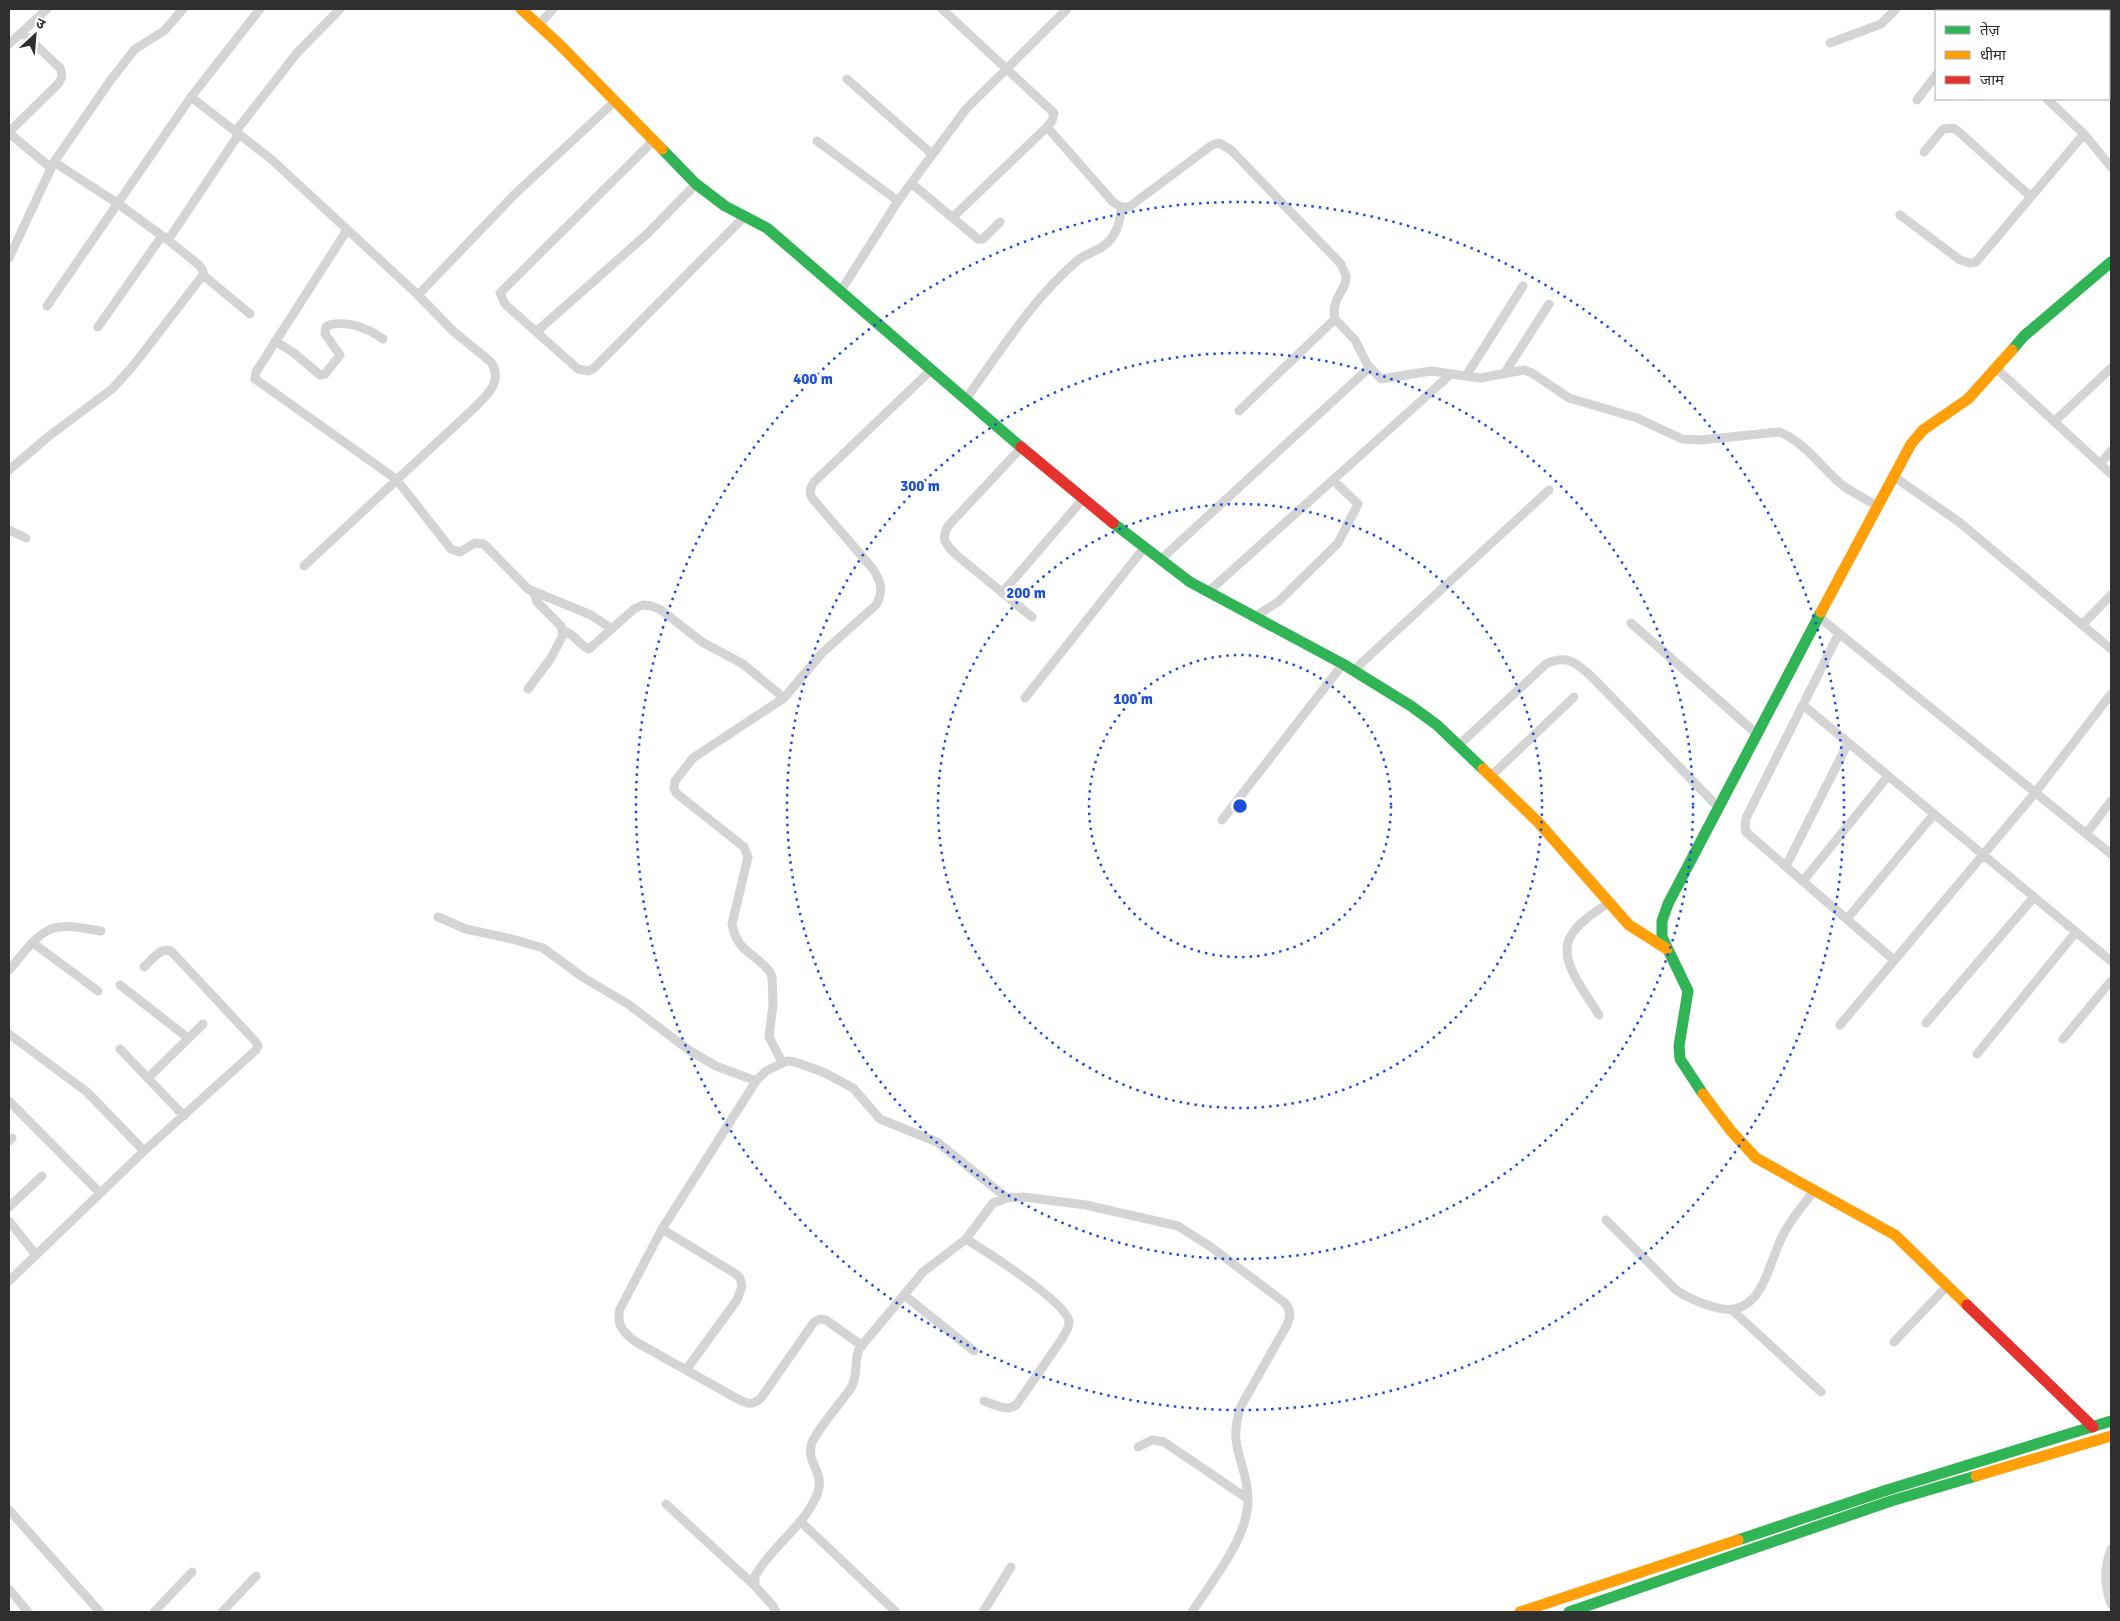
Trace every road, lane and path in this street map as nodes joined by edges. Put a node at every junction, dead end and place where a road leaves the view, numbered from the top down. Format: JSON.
{"nodes":[{"id":1,"x":45,"y":9,"type":"edge"},
{"id":2,"x":182,"y":9,"type":"edge"},
{"id":3,"x":260,"y":9,"type":"edge"},
{"id":4,"x":340,"y":9,"type":"edge"},
{"id":5,"x":521,"y":9,"type":"edge"},
{"id":6,"x":553,"y":9,"type":"edge"},
{"id":7,"x":942,"y":9,"type":"edge"},
{"id":8,"x":1067,"y":9,"type":"edge"},
{"id":9,"x":1896,"y":9,"type":"edge"},
{"id":10,"x":539,"y":25,"type":"junction"},
{"id":11,"x":22,"y":32,"type":"junction"},
{"id":12,"x":1830,"y":43,"type":"dead end"},
{"id":13,"x":9,"y":44,"type":"edge"},
{"id":14,"x":1007,"y":68,"type":"junction"},
{"id":15,"x":1935,"y":76,"type":"edge"},
{"id":16,"x":847,"y":79,"type":"dead end"},
{"id":17,"x":191,"y":98,"type":"junction"},
{"id":18,"x":1917,"y":100,"type":"dead end"},
{"id":19,"x":2048,"y":100,"type":"edge"},
{"id":20,"x":614,"y":102,"type":"junction"},
{"id":21,"x":1047,"y":127,"type":"junction"},
{"id":22,"x":9,"y":132,"type":"edge"},
{"id":23,"x":238,"y":133,"type":"junction"},
{"id":24,"x":2084,"y":134,"type":"junction"},
{"id":25,"x":817,"y":141,"type":"dead end"},
{"id":26,"x":653,"y":142,"type":"junction"},
{"id":27,"x":1924,"y":152,"type":"dead end"},
{"id":28,"x":932,"y":154,"type":"junction"},
{"id":29,"x":53,"y":165,"type":"junction"},
{"id":30,"x":2111,"y":167,"type":"edge"},
{"id":31,"x":911,"y":183,"type":"junction"},
{"id":32,"x":696,"y":184,"type":"junction"},
{"id":33,"x":2031,"y":197,"type":"junction"},
{"id":34,"x":898,"y":201,"type":"junction"},
{"id":35,"x":117,"y":203,"type":"junction"},
{"id":36,"x":1121,"y":207,"type":"junction"},
{"id":37,"x":1900,"y":215,"type":"dead end"},
{"id":38,"x":744,"y":216,"type":"junction"},
{"id":39,"x":953,"y":217,"type":"junction"},
{"id":40,"x":1000,"y":222,"type":"dead end"},
{"id":41,"x":347,"y":230,"type":"junction"},
{"id":42,"x":9,"y":234,"type":"edge"},
{"id":43,"x":165,"y":238,"type":"junction"},
{"id":44,"x":16,"y":242,"type":"junction"},
{"id":45,"x":9,"y":258,"type":"edge"},
{"id":46,"x":2111,"y":262,"type":"edge"},
{"id":47,"x":203,"y":275,"type":"junction"},
{"id":48,"x":1523,"y":286,"type":"dead end"},
{"id":49,"x":840,"y":292,"type":"junction"},
{"id":50,"x":418,"y":295,"type":"junction"},
{"id":51,"x":1549,"y":304,"type":"dead end"},
{"id":52,"x":46,"y":306,"type":"dead end"},
{"id":53,"x":250,"y":314,"type":"dead end"},
{"id":54,"x":1335,"y":319,"type":"junction"},
{"id":55,"x":98,"y":327,"type":"dead end"},
{"id":56,"x":536,"y":332,"type":"junction"},
{"id":57,"x":383,"y":338,"type":"dead end"},
{"id":58,"x":274,"y":341,"type":"junction"},
{"id":59,"x":1369,"y":368,"type":"junction"},
{"id":60,"x":2111,"y":368,"type":"edge"},
{"id":61,"x":1997,"y":369,"type":"junction"},
{"id":62,"x":930,"y":370,"type":"junction"},
{"id":63,"x":1451,"y":374,"type":"junction"},
{"id":64,"x":1504,"y":374,"type":"junction"},
{"id":65,"x":1466,"y":376,"type":"junction"},
{"id":66,"x":965,"y":400,"type":"junction"},
{"id":67,"x":1239,"y":411,"type":"dead end"},
{"id":68,"x":2054,"y":422,"type":"junction"},
{"id":69,"x":1021,"y":448,"type":"junction"},
{"id":70,"x":2111,"y":451,"type":"edge"},
{"id":71,"x":2100,"y":464,"type":"junction"},
{"id":72,"x":9,"y":470,"type":"edge"},
{"id":73,"x":2111,"y":474,"type":"edge"},
{"id":74,"x":1893,"y":476,"type":"junction"},
{"id":75,"x":396,"y":479,"type":"junction"},
{"id":76,"x":1333,"y":480,"type":"junction"},
{"id":77,"x":1548,"y":490,"type":"dead end"},
{"id":78,"x":1083,"y":499,"type":"junction"},
{"id":79,"x":1878,"y":506,"type":"junction"},
{"id":80,"x":9,"y":530,"type":"edge"},
{"id":81,"x":26,"y":538,"type":"dead end"},
{"id":82,"x":1144,"y":548,"type":"junction"},
{"id":83,"x":1160,"y":560,"type":"junction"},
{"id":84,"x":304,"y":566,"type":"dead end"},
{"id":85,"x":1208,"y":592,"type":"junction"},
{"id":86,"x":534,"y":593,"type":"junction"},
{"id":87,"x":1002,"y":593,"type":"junction"},
{"id":88,"x":2111,"y":595,"type":"edge"},
{"id":89,"x":1032,"y":617,"type":"dead end"},
{"id":90,"x":1254,"y":617,"type":"junction"},
{"id":91,"x":1819,"y":617,"type":"junction"},
{"id":92,"x":1631,"y":623,"type":"dead end"},
{"id":93,"x":2082,"y":625,"type":"junction"},
{"id":94,"x":612,"y":629,"type":"junction"},
{"id":95,"x":563,"y":631,"type":"junction"},
{"id":96,"x":1839,"y":634,"type":"junction"},
{"id":97,"x":2111,"y":649,"type":"edge"},
{"id":98,"x":1342,"y":664,"type":"junction"},
{"id":99,"x":1354,"y":670,"type":"junction"},
{"id":100,"x":528,"y":689,"type":"dead end"},
{"id":101,"x":2111,"y":694,"type":"edge"},
{"id":102,"x":1574,"y":697,"type":"dead end"},
{"id":103,"x":784,"y":698,"type":"junction"},
{"id":104,"x":1025,"y":698,"type":"dead end"},
{"id":105,"x":1803,"y":705,"type":"junction"},
{"id":106,"x":1756,"y":734,"type":"junction"},
{"id":107,"x":1848,"y":743,"type":"junction"},
{"id":108,"x":1459,"y":746,"type":"junction"},
{"id":109,"x":1491,"y":776,"type":"junction"},
{"id":110,"x":1888,"y":776,"type":"junction"},
{"id":111,"x":2035,"y":793,"type":"junction"},
{"id":112,"x":2111,"y":801,"type":"edge"},
{"id":113,"x":1718,"y":807,"type":"junction"},
{"id":114,"x":1934,"y":814,"type":"junction"},
{"id":115,"x":1222,"y":820,"type":"dead end"},
{"id":116,"x":2086,"y":834,"type":"junction"},
{"id":117,"x":2111,"y":854,"type":"edge"},
{"id":118,"x":1983,"y":855,"type":"junction"},
{"id":119,"x":1786,"y":866,"type":"junction"},
{"id":120,"x":1803,"y":881,"type":"junction"},
{"id":121,"x":2034,"y":897,"type":"junction"},
{"id":122,"x":1608,"y":903,"type":"junction"},
{"id":123,"x":438,"y":917,"type":"dead end"},
{"id":124,"x":1847,"y":919,"type":"junction"},
{"id":125,"x":101,"y":931,"type":"dead end"},
{"id":126,"x":2076,"y":932,"type":"junction"},
{"id":127,"x":33,"y":943,"type":"junction"},
{"id":128,"x":1667,"y":949,"type":"junction"},
{"id":129,"x":1894,"y":960,"type":"junction"},
{"id":130,"x":2111,"y":960,"type":"edge"},
{"id":131,"x":144,"y":967,"type":"dead end"},
{"id":132,"x":9,"y":970,"type":"edge"},
{"id":133,"x":2111,"y":981,"type":"edge"},
{"id":134,"x":120,"y":985,"type":"dead end"},
{"id":135,"x":98,"y":991,"type":"dead end"},
{"id":136,"x":1599,"y":1015,"type":"dead end"},
{"id":137,"x":202,"y":1024,"type":"dead end"},
{"id":138,"x":1926,"y":1024,"type":"dead end"},
{"id":139,"x":1840,"y":1025,"type":"dead end"},
{"id":140,"x":9,"y":1034,"type":"edge"},
{"id":141,"x":188,"y":1038,"type":"junction"},
{"id":142,"x":2063,"y":1039,"type":"dead end"},
{"id":143,"x":120,"y":1049,"type":"dead end"},
{"id":144,"x":1977,"y":1054,"type":"dead end"},
{"id":145,"x":782,"y":1062,"type":"junction"},
{"id":146,"x":148,"y":1078,"type":"junction"},
{"id":147,"x":756,"y":1081,"type":"junction"},
{"id":148,"x":9,"y":1101,"type":"edge"},
{"id":149,"x":184,"y":1116,"type":"junction"},
{"id":150,"x":144,"y":1151,"type":"junction"},
{"id":151,"x":42,"y":1176,"type":"dead end"},
{"id":152,"x":1813,"y":1192,"type":"junction"},
{"id":153,"x":100,"y":1193,"type":"junction"},
{"id":154,"x":1007,"y":1198,"type":"junction"},
{"id":155,"x":9,"y":1207,"type":"edge"},
{"id":156,"x":1606,"y":1220,"type":"dead end"},
{"id":157,"x":9,"y":1221,"type":"edge"},
{"id":158,"x":662,"y":1229,"type":"junction"},
{"id":159,"x":966,"y":1239,"type":"junction"},
{"id":160,"x":36,"y":1255,"type":"junction"},
{"id":161,"x":9,"y":1281,"type":"edge"},
{"id":162,"x":1948,"y":1285,"type":"junction"},
{"id":163,"x":904,"y":1294,"type":"junction"},
{"id":164,"x":1732,"y":1310,"type":"junction"},
{"id":165,"x":1894,"y":1342,"type":"dead end"},
{"id":166,"x":861,"y":1345,"type":"junction"},
{"id":167,"x":974,"y":1350,"type":"dead end"},
{"id":168,"x":686,"y":1370,"type":"junction"},
{"id":169,"x":1821,"y":1392,"type":"dead end"},
{"id":170,"x":984,"y":1401,"type":"dead end"},
{"id":171,"x":2111,"y":1421,"type":"edge"},
{"id":172,"x":2093,"y":1427,"type":"junction"},
{"id":173,"x":2111,"y":1436,"type":"edge"},
{"id":174,"x":1138,"y":1447,"type":"dead end"},
{"id":175,"x":1248,"y":1499,"type":"junction"},
{"id":176,"x":666,"y":1504,"type":"dead end"},
{"id":177,"x":9,"y":1510,"type":"edge"},
{"id":178,"x":800,"y":1521,"type":"junction"},
{"id":179,"x":2111,"y":1548,"type":"edge"},
{"id":180,"x":1011,"y":1567,"type":"dead end"},
{"id":181,"x":192,"y":1572,"type":"dead end"},
{"id":182,"x":256,"y":1576,"type":"dead end"},
{"id":183,"x":755,"y":1586,"type":"junction"},
{"id":184,"x":9,"y":1589,"type":"edge"},
{"id":185,"x":2111,"y":1604,"type":"edge"},
{"id":186,"x":28,"y":1612,"type":"edge"},
{"id":187,"x":100,"y":1612,"type":"edge"},
{"id":188,"x":154,"y":1612,"type":"edge"},
{"id":189,"x":222,"y":1612,"type":"edge"},
{"id":190,"x":776,"y":1612,"type":"edge"},
{"id":191,"x":896,"y":1612,"type":"edge"},
{"id":192,"x":983,"y":1612,"type":"edge"},
{"id":193,"x":1192,"y":1612,"type":"edge"},
{"id":194,"x":1520,"y":1612,"type":"edge"},
{"id":195,"x":1569,"y":1612,"type":"edge"}],
"edges":[{"from":1,"to":11,"type":"street"},
{"from":2,"to":29,"type":"street"},
{"from":3,"to":17,"type":"street"},
{"from":4,"to":23,"type":"street"},
{"from":5,"to":10,"type":"main road"},
{"from":6,"to":10,"type":"street"},
{"from":7,"to":14,"type":"street"},
{"from":8,"to":14,"type":"street"},
{"from":9,"to":12,"type":"street"},
{"from":10,"to":20,"type":"main road"},
{"from":11,"to":13,"type":"street"},
{"from":11,"to":22,"type":"street"},
{"from":14,"to":21,"type":"street"},
{"from":14,"to":28,"type":"street"},
{"from":15,"to":18,"type":"street"},
{"from":16,"to":28,"type":"street"},
{"from":17,"to":23,"type":"street"},
{"from":17,"to":35,"type":"street"},
{"from":19,"to":24,"type":"street"},
{"from":20,"to":26,"type":"main road"},
{"from":20,"to":50,"type":"street"},
{"from":21,"to":36,"type":"street"},
{"from":21,"to":39,"type":"street"},
{"from":22,"to":29,"type":"street"},
{"from":23,"to":41,"type":"street"},
{"from":23,"to":43,"type":"street"},
{"from":24,"to":30,"type":"street"},
{"from":24,"to":33,"type":"street"},
{"from":25,"to":34,"type":"street"},
{"from":26,"to":32,"type":"main road"},
{"from":26,"to":56,"type":"street"},
{"from":27,"to":33,"type":"street"},
{"from":28,"to":31,"type":"street"},
{"from":29,"to":35,"type":"street"},
{"from":29,"to":44,"type":"street"},
{"from":31,"to":34,"type":"street"},
{"from":31,"to":39,"type":"street"},
{"from":32,"to":38,"type":"main road"},
{"from":32,"to":56,"type":"street"},
{"from":33,"to":37,"type":"street"},
{"from":34,"to":49,"type":"street"},
{"from":35,"to":43,"type":"street"},
{"from":35,"to":52,"type":"street"},
{"from":36,"to":54,"type":"street"},
{"from":36,"to":66,"type":"street"},
{"from":38,"to":49,"type":"main road"},
{"from":38,"to":56,"type":"street"},
{"from":39,"to":40,"type":"street"},
{"from":41,"to":50,"type":"street"},
{"from":41,"to":58,"type":"street"},
{"from":42,"to":44,"type":"street"},
{"from":43,"to":47,"type":"street"},
{"from":43,"to":55,"type":"street"},
{"from":44,"to":45,"type":"street"},
{"from":46,"to":61,"type":"main road"},
{"from":47,"to":53,"type":"street"},
{"from":47,"to":72,"type":"street"},
{"from":48,"to":65,"type":"street"},
{"from":49,"to":62,"type":"main road"},
{"from":50,"to":75,"type":"street"},
{"from":51,"to":64,"type":"street"},
{"from":54,"to":59,"type":"street"},
{"from":54,"to":67,"type":"street"},
{"from":57,"to":58,"type":"street"},
{"from":58,"to":75,"type":"street"},
{"from":59,"to":63,"type":"street"},
{"from":59,"to":83,"type":"street"},
{"from":60,"to":68,"type":"street"},
{"from":61,"to":68,"type":"street"},
{"from":61,"to":74,"type":"main road"},
{"from":62,"to":66,"type":"main road"},
{"from":62,"to":103,"type":"street"},
{"from":63,"to":65,"type":"street"},
{"from":63,"to":76,"type":"street"},
{"from":64,"to":65,"type":"street"},
{"from":64,"to":79,"type":"street"},
{"from":66,"to":69,"type":"main road"},
{"from":68,"to":71,"type":"street"},
{"from":69,"to":78,"type":"main road"},
{"from":69,"to":87,"type":"street"},
{"from":70,"to":71,"type":"street"},
{"from":71,"to":73,"type":"street"},
{"from":74,"to":79,"type":"main road"},
{"from":74,"to":93,"type":"street"},
{"from":75,"to":84,"type":"street"},
{"from":75,"to":86,"type":"street"},
{"from":76,"to":85,"type":"street"},
{"from":76,"to":90,"type":"street"},
{"from":77,"to":99,"type":"street"},
{"from":78,"to":82,"type":"main road"},
{"from":78,"to":87,"type":"street"},
{"from":79,"to":91,"type":"main road"},
{"from":80,"to":81,"type":"street"},
{"from":82,"to":83,"type":"main road"},
{"from":82,"to":104,"type":"street"},
{"from":83,"to":85,"type":"main road"},
{"from":85,"to":90,"type":"main road"},
{"from":86,"to":94,"type":"street"},
{"from":86,"to":95,"type":"street"},
{"from":87,"to":89,"type":"street"},
{"from":88,"to":93,"type":"street"},
{"from":90,"to":98,"type":"main road"},
{"from":91,"to":96,"type":"street"},
{"from":91,"to":106,"type":"main road"},
{"from":92,"to":106,"type":"street"},
{"from":93,"to":97,"type":"street"},
{"from":94,"to":95,"type":"street"},
{"from":94,"to":103,"type":"street"},
{"from":95,"to":100,"type":"street"},
{"from":96,"to":105,"type":"street"},
{"from":96,"to":111,"type":"street"},
{"from":98,"to":99,"type":"main road"},
{"from":98,"to":115,"type":"street"},
{"from":99,"to":108,"type":"main road"},
{"from":101,"to":111,"type":"street"},
{"from":102,"to":109,"type":"street"},
{"from":103,"to":145,"type":"street"},
{"from":105,"to":107,"type":"street"},
{"from":105,"to":119,"type":"street"},
{"from":106,"to":113,"type":"main road"},
{"from":107,"to":110,"type":"street"},
{"from":107,"to":119,"type":"street"},
{"from":108,"to":109,"type":"main road"},
{"from":108,"to":113,"type":"street"},
{"from":109,"to":122,"type":"main road"},
{"from":110,"to":114,"type":"street"},
{"from":110,"to":120,"type":"street"},
{"from":111,"to":116,"type":"street"},
{"from":111,"to":118,"type":"street"},
{"from":112,"to":116,"type":"street"},
{"from":113,"to":128,"type":"main road"},
{"from":114,"to":118,"type":"street"},
{"from":114,"to":124,"type":"street"},
{"from":116,"to":117,"type":"street"},
{"from":118,"to":121,"type":"street"},
{"from":118,"to":129,"type":"street"},
{"from":119,"to":120,"type":"street"},
{"from":120,"to":124,"type":"street"},
{"from":121,"to":126,"type":"street"},
{"from":121,"to":138,"type":"street"},
{"from":122,"to":128,"type":"main road"},
{"from":122,"to":136,"type":"street"},
{"from":123,"to":147,"type":"street"},
{"from":124,"to":129,"type":"street"},
{"from":125,"to":127,"type":"street"},
{"from":126,"to":130,"type":"street"},
{"from":126,"to":144,"type":"street"},
{"from":127,"to":132,"type":"street"},
{"from":127,"to":135,"type":"street"},
{"from":128,"to":152,"type":"main road"},
{"from":129,"to":139,"type":"street"},
{"from":131,"to":149,"type":"street"},
{"from":133,"to":142,"type":"street"},
{"from":134,"to":141,"type":"street"},
{"from":137,"to":141,"type":"street"},
{"from":140,"to":150,"type":"street"},
{"from":141,"to":146,"type":"street"},
{"from":143,"to":146,"type":"street"},
{"from":145,"to":147,"type":"street"},
{"from":145,"to":154,"type":"street"},
{"from":146,"to":149,"type":"street"},
{"from":147,"to":158,"type":"street"},
{"from":148,"to":153,"type":"street"},
{"from":149,"to":150,"type":"street"},
{"from":150,"to":153,"type":"street"},
{"from":151,"to":155,"type":"street"},
{"from":152,"to":162,"type":"main road"},
{"from":152,"to":164,"type":"street"},
{"from":153,"to":160,"type":"street"},
{"from":154,"to":159,"type":"street"},
{"from":154,"to":175,"type":"street"},
{"from":156,"to":164,"type":"street"},
{"from":157,"to":160,"type":"street"},
{"from":158,"to":168,"type":"street"},
{"from":158,"to":168,"type":"street"},
{"from":159,"to":163,"type":"street"},
{"from":159,"to":170,"type":"street"},
{"from":160,"to":161,"type":"street"},
{"from":162,"to":165,"type":"street"},
{"from":162,"to":172,"type":"main road"},
{"from":163,"to":166,"type":"street"},
{"from":163,"to":167,"type":"street"},
{"from":164,"to":169,"type":"street"},
{"from":166,"to":168,"type":"street"},
{"from":166,"to":178,"type":"street"},
{"from":171,"to":172,"type":"main road"},
{"from":172,"to":194,"type":"main road"},
{"from":173,"to":195,"type":"main road"},
{"from":174,"to":175,"type":"street"},
{"from":175,"to":193,"type":"street"},
{"from":176,"to":183,"type":"street"},
{"from":177,"to":187,"type":"street"},
{"from":178,"to":183,"type":"street"},
{"from":178,"to":191,"type":"street"},
{"from":179,"to":185,"type":"street"},
{"from":180,"to":192,"type":"street"},
{"from":181,"to":188,"type":"street"},
{"from":182,"to":189,"type":"street"},
{"from":183,"to":190,"type":"street"},
{"from":184,"to":186,"type":"street"}]}
